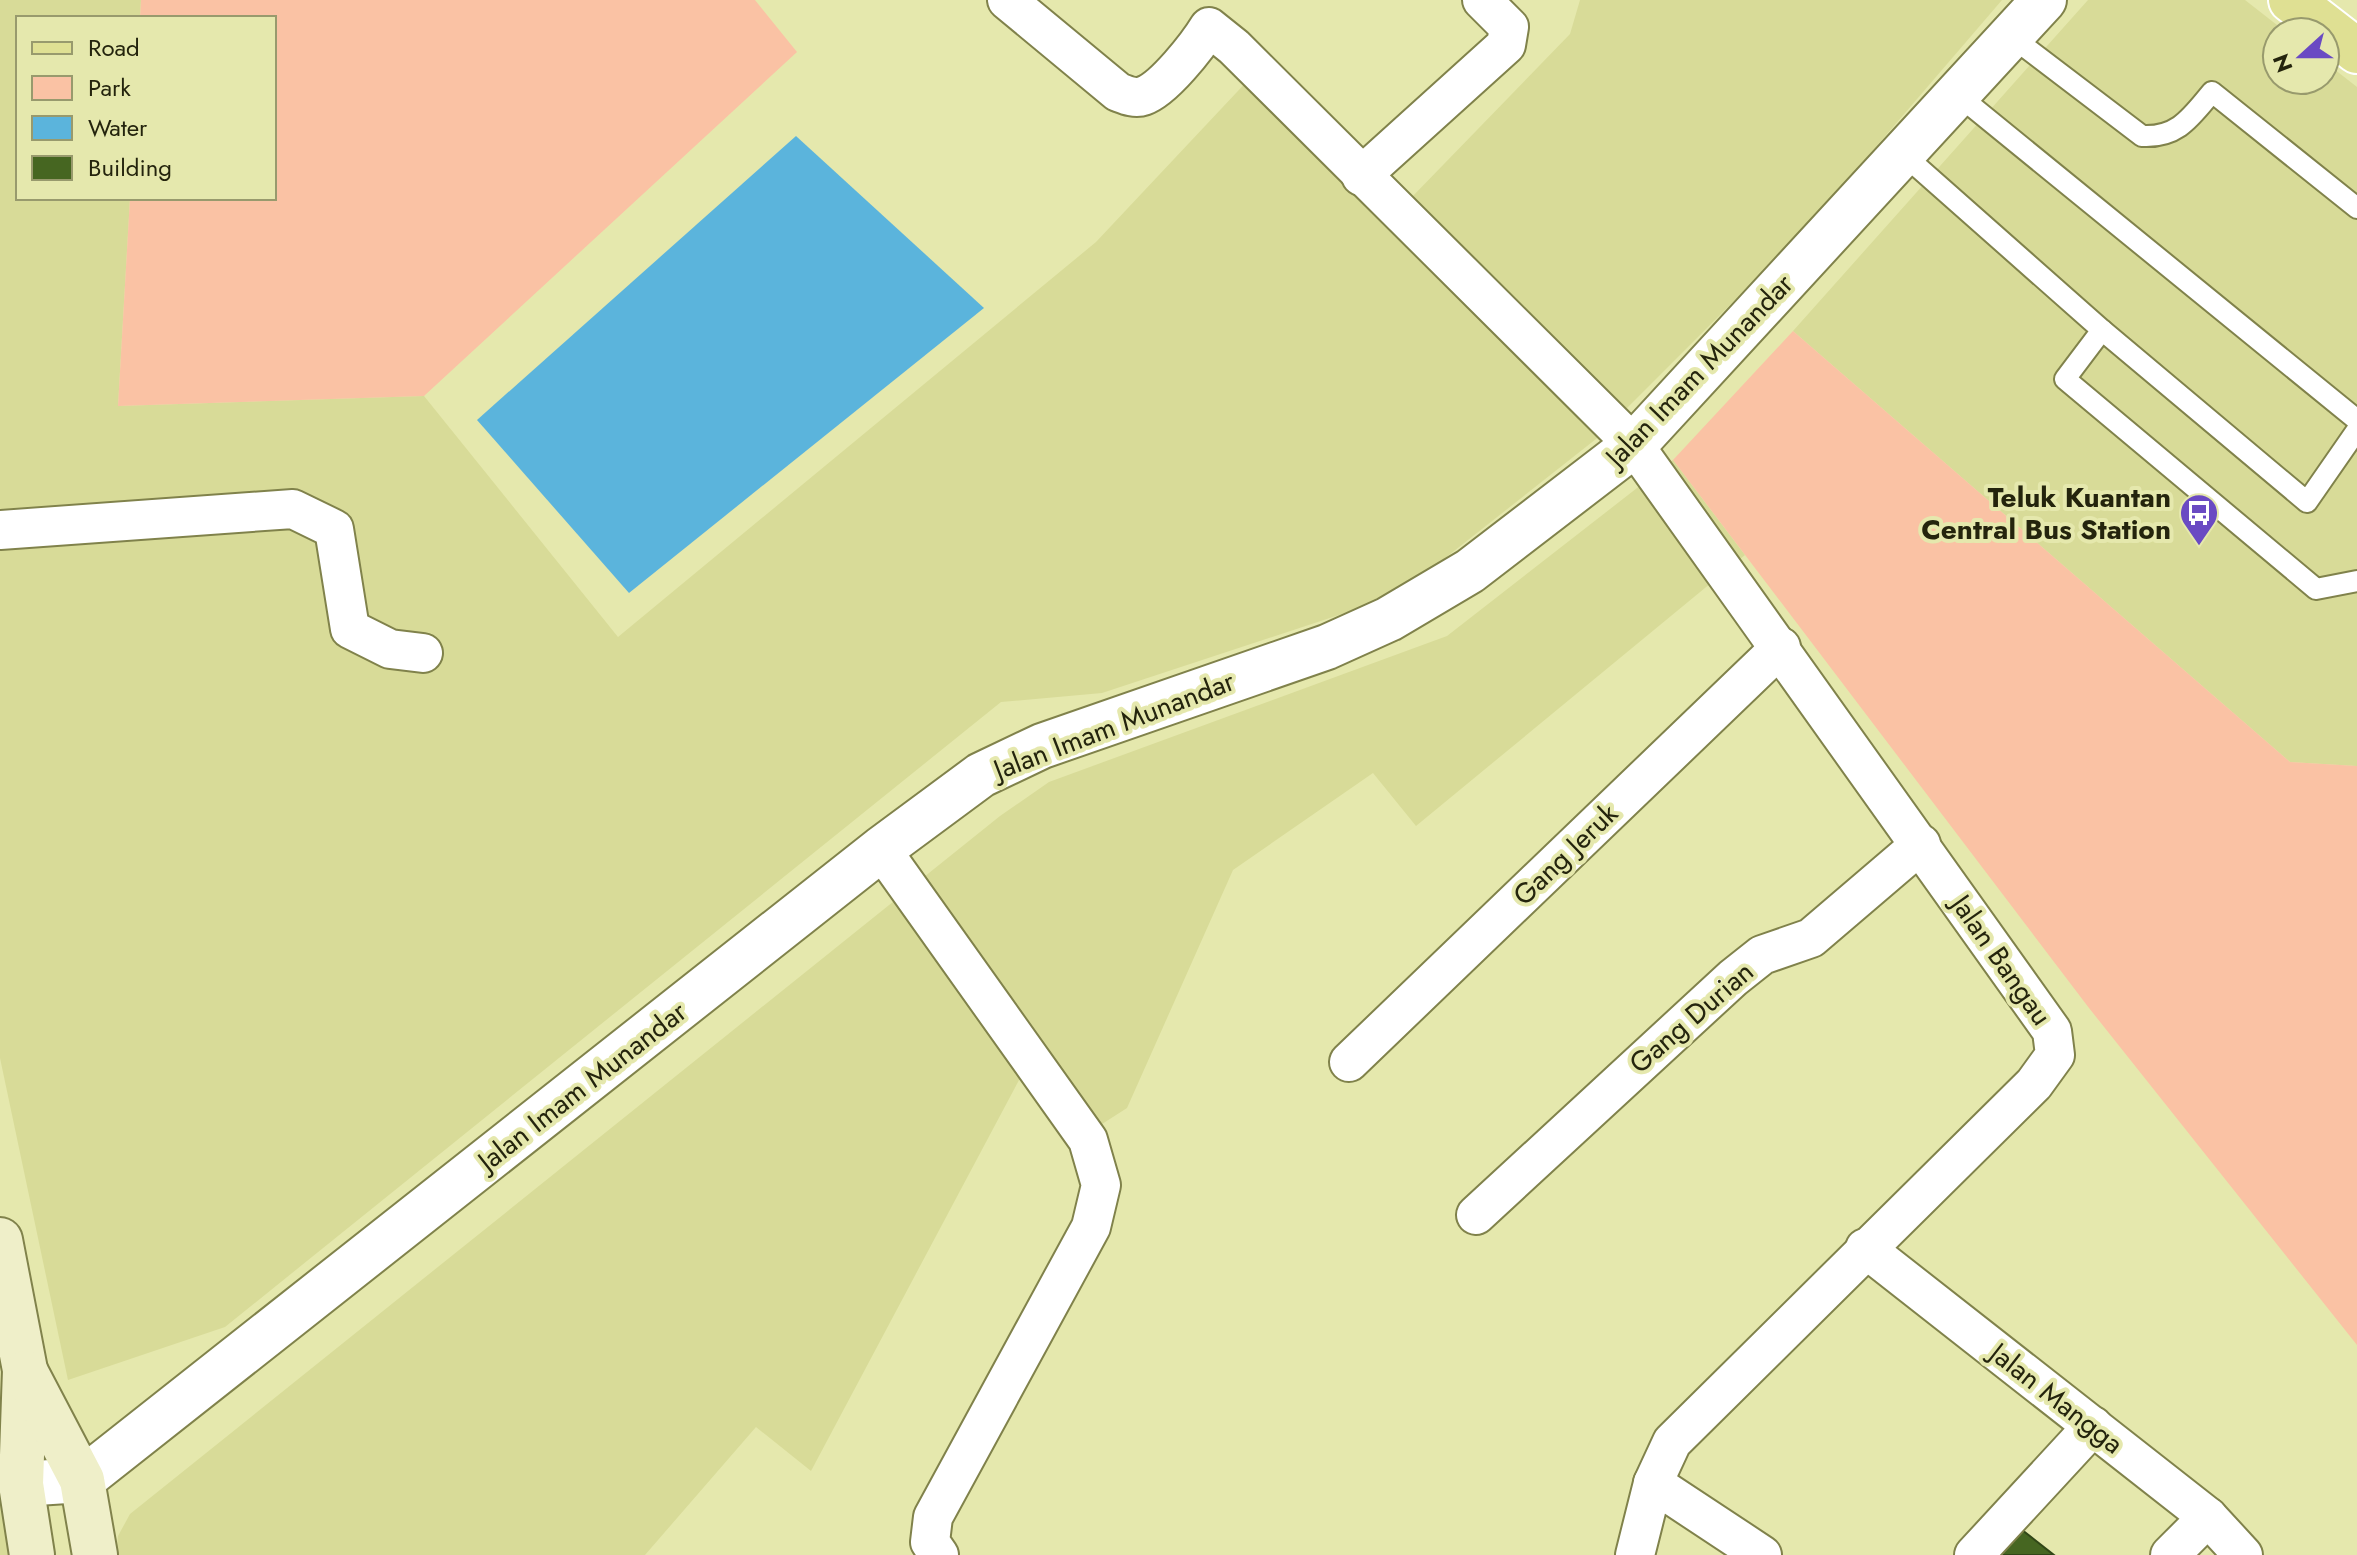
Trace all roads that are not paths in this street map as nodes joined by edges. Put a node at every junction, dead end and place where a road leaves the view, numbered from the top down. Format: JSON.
{"nodes":[{"id":1,"x":1007,"y":0,"type":"edge"},
{"id":2,"x":1482,"y":0,"type":"edge"},
{"id":3,"x":2044,"y":0,"type":"edge"},
{"id":4,"x":2291,"y":0,"type":"edge"},
{"id":5,"x":1217,"y":13,"type":"edge"},
{"id":6,"x":2012,"y":37,"type":"junction"},
{"id":7,"x":2357,"y":51,"type":"edge"},
{"id":8,"x":1958,"y":95,"type":"junction"},
{"id":9,"x":1903,"y":154,"type":"junction"},
{"id":10,"x":1361,"y":176,"type":"junction"},
{"id":11,"x":2357,"y":208,"type":"edge"},
{"id":12,"x":2102,"y":330,"type":"junction"},
{"id":13,"x":2357,"y":420,"type":"edge"},
{"id":14,"x":2357,"y":430,"type":"edge"},
{"id":15,"x":1634,"y":445,"type":"junction"},
{"id":16,"x":0,"y":530,"type":"edge"},
{"id":17,"x":2357,"y":581,"type":"edge"},
{"id":18,"x":1781,"y":647,"type":"junction"},
{"id":19,"x":423,"y":653,"type":"dead end"},
{"id":20,"x":1921,"y":844,"type":"junction"},
{"id":21,"x":881,"y":849,"type":"junction"},
{"id":22,"x":1349,"y":1062,"type":"dead end"},
{"id":23,"x":1476,"y":1215,"type":"dead end"},
{"id":24,"x":0,"y":1240,"type":"edge"},
{"id":25,"x":1865,"y":1248,"type":"junction"},
{"id":26,"x":25,"y":1370,"type":"junction"},
{"id":27,"x":2093,"y":1426,"type":"junction"},
{"id":28,"x":82,"y":1480,"type":"junction"},
{"id":29,"x":1653,"y":1483,"type":"junction"},
{"id":30,"x":10,"y":1487,"type":"edge"},
{"id":31,"x":2208,"y":1517,"type":"junction"},
{"id":32,"x":32,"y":1555,"type":"edge"},
{"id":33,"x":95,"y":1555,"type":"edge"},
{"id":34,"x":939,"y":1555,"type":"edge"},
{"id":35,"x":1635,"y":1555,"type":"edge"},
{"id":36,"x":1762,"y":1555,"type":"edge"},
{"id":37,"x":1974,"y":1555,"type":"edge"},
{"id":38,"x":2170,"y":1555,"type":"edge"},
{"id":39,"x":2243,"y":1555,"type":"edge"}],
"edges":[{"from":1,"to":5,"type":"street"},
{"from":2,"to":10,"type":"street"},
{"from":3,"to":6,"type":"street","name":"Jalan Imam Munandar"},
{"from":4,"to":7,"type":"main road"},
{"from":5,"to":10,"type":"street","name":"Jalan Bangau"},
{"from":6,"to":8,"type":"street","name":"Jalan Imam Munandar"},
{"from":6,"to":11,"type":"lane"},
{"from":8,"to":9,"type":"street","name":"Jalan Imam Munandar"},
{"from":8,"to":13,"type":"lane"},
{"from":9,"to":12,"type":"lane"},
{"from":9,"to":15,"type":"street","name":"Jalan Imam Munandar"},
{"from":10,"to":15,"type":"street","name":"Jalan Bangau"},
{"from":12,"to":14,"type":"lane"},
{"from":12,"to":17,"type":"lane"},
{"from":15,"to":18,"type":"street","name":"Jalan Bangau"},
{"from":15,"to":21,"type":"street","name":"Jalan Imam Munandar"},
{"from":16,"to":19,"type":"street"},
{"from":18,"to":20,"type":"street","name":"Jalan Bangau"},
{"from":18,"to":22,"type":"street","name":"Gang Jeruk"},
{"from":20,"to":23,"type":"street","name":"Gang Durian"},
{"from":20,"to":25,"type":"street","name":"Jalan Bangau"},
{"from":21,"to":28,"type":"street","name":"Jalan Imam Munandar"},
{"from":21,"to":34,"type":"street"},
{"from":24,"to":26,"type":"main road"},
{"from":25,"to":27,"type":"street","name":"Jalan Mangga"},
{"from":25,"to":29,"type":"street","name":"Jalan Bangau"},
{"from":26,"to":28,"type":"main road"},
{"from":26,"to":30,"type":"main road"},
{"from":27,"to":31,"type":"street","name":"Jalan Mangga"},
{"from":27,"to":37,"type":"street"},
{"from":28,"to":30,"type":"street"},
{"from":28,"to":33,"type":"main road"},
{"from":29,"to":35,"type":"street","name":"Jalan Bangau"},
{"from":29,"to":36,"type":"street"},
{"from":30,"to":32,"type":"main road"},
{"from":31,"to":38,"type":"street"},
{"from":31,"to":39,"type":"street","name":"Jalan Mangga"}]}
